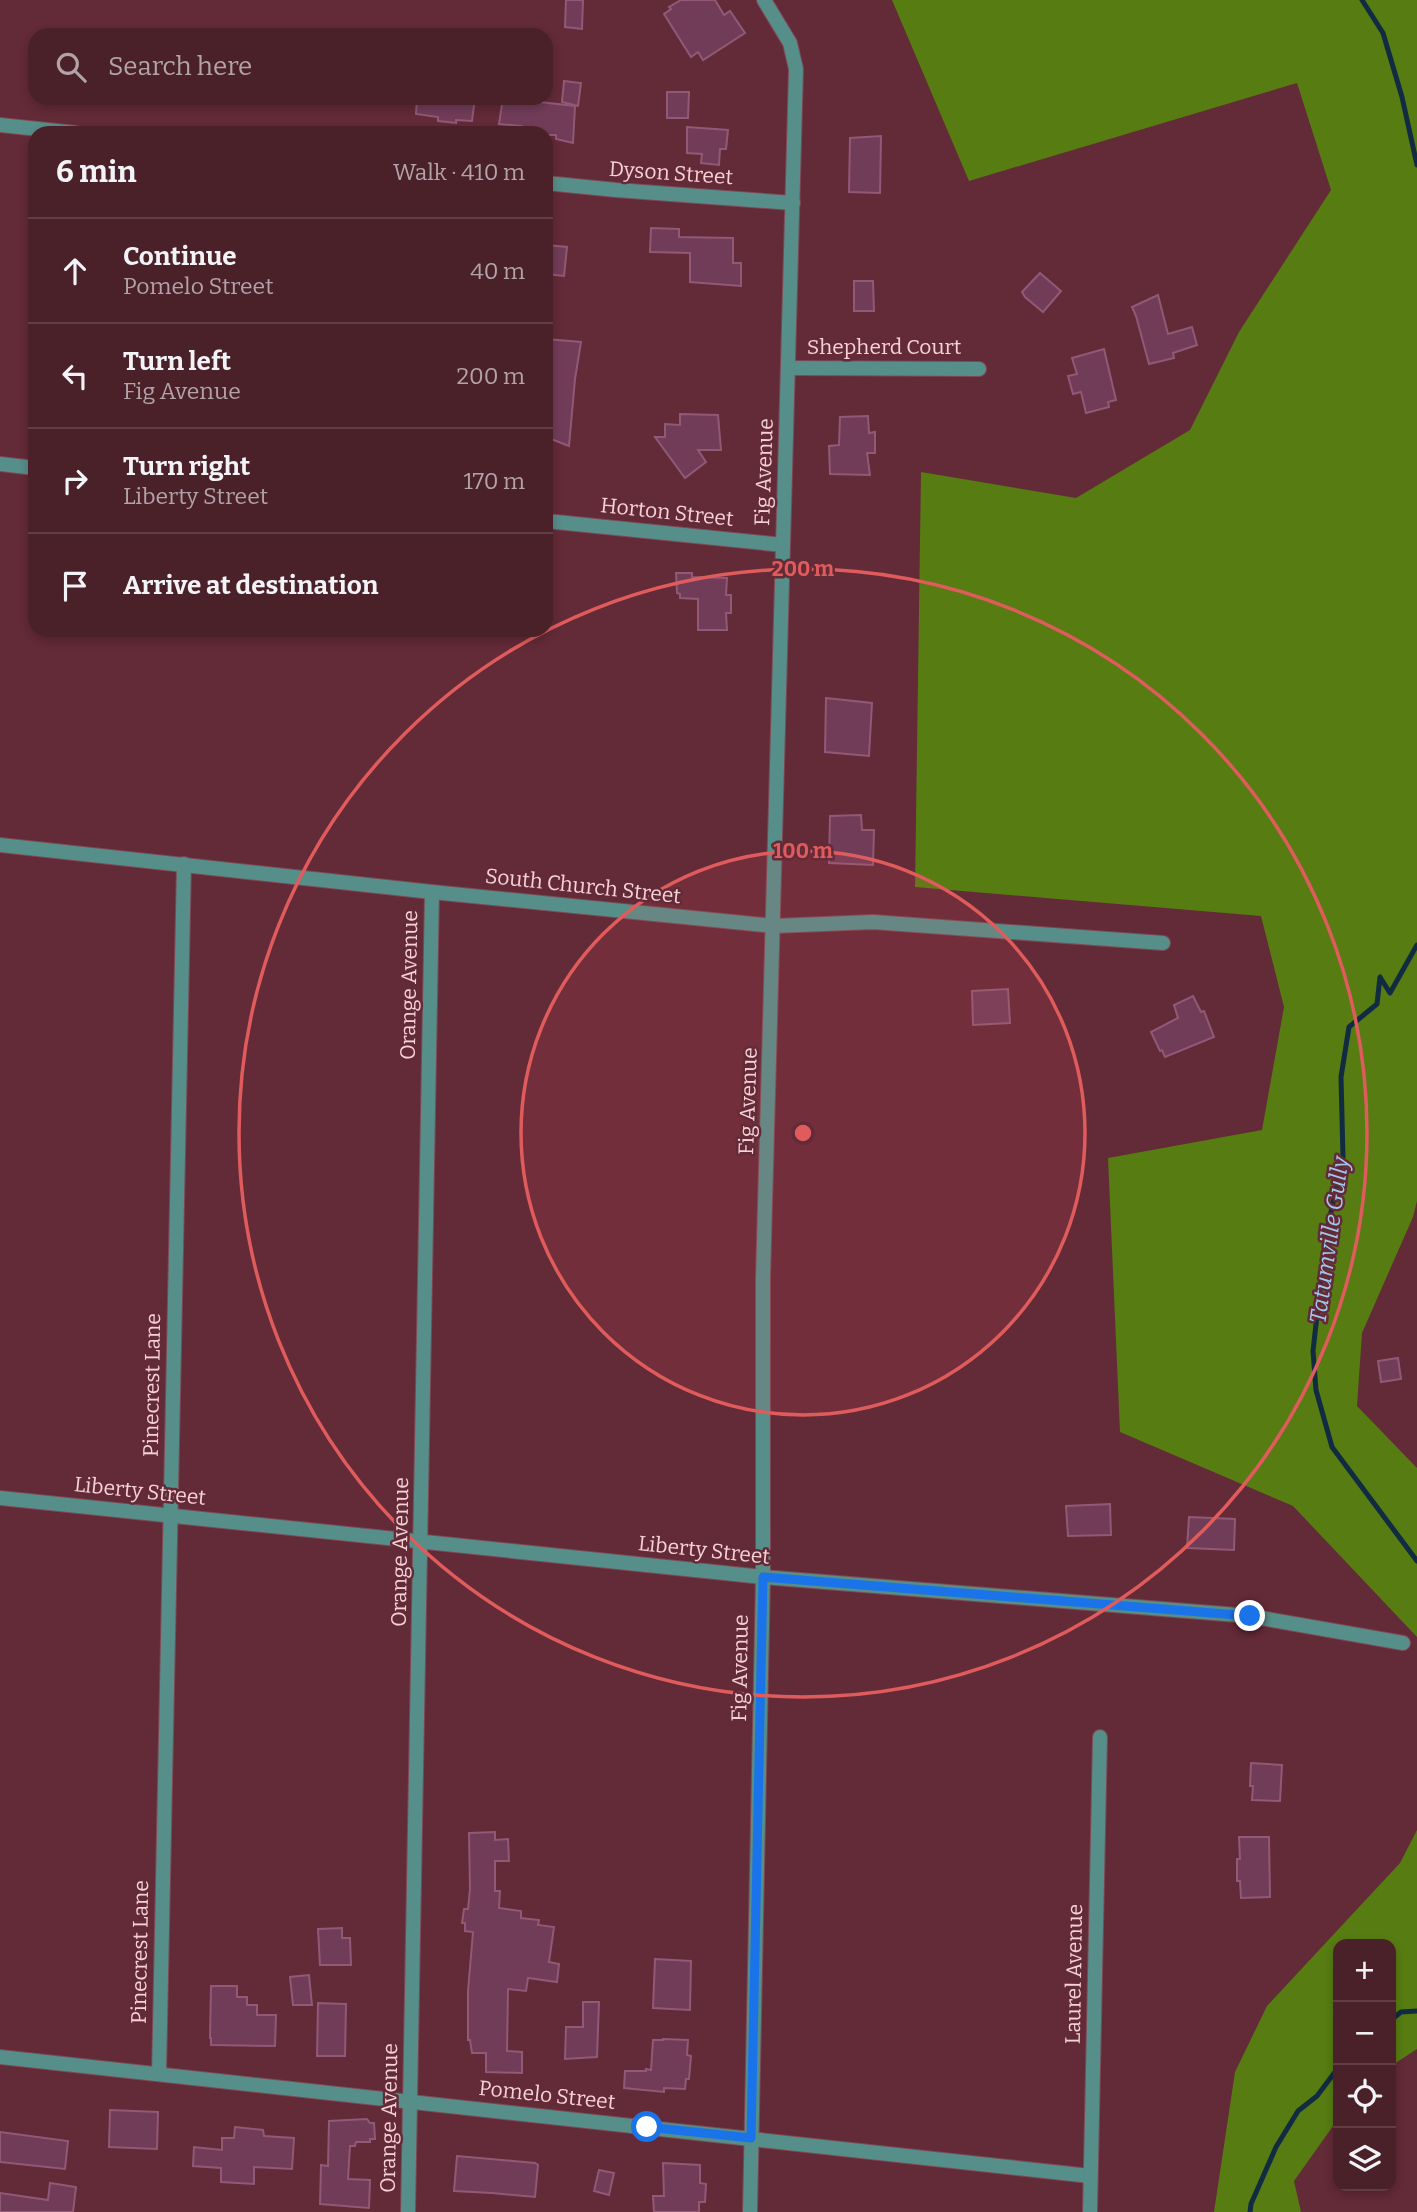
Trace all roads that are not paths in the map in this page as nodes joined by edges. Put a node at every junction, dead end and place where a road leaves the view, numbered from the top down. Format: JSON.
{"nodes":[{"id":1,"x":764,"y":0,"type":"edge"},
{"id":2,"x":0,"y":125,"type":"edge"},
{"id":3,"x":28,"y":128,"type":"edge"},
{"id":4,"x":553,"y":184,"type":"edge"},
{"id":5,"x":793,"y":203,"type":"junction"},
{"id":6,"x":788,"y":368,"type":"junction"},
{"id":7,"x":979,"y":369,"type":"dead end"},
{"id":8,"x":0,"y":464,"type":"edge"},
{"id":9,"x":28,"y":467,"type":"edge"},
{"id":10,"x":553,"y":522,"type":"edge"},
{"id":11,"x":783,"y":545,"type":"junction"},
{"id":12,"x":0,"y":845,"type":"edge"},
{"id":13,"x":184,"y":864,"type":"junction"},
{"id":14,"x":432,"y":892,"type":"junction"},
{"id":15,"x":774,"y":926,"type":"junction"},
{"id":16,"x":1163,"y":943,"type":"dead end"},
{"id":17,"x":0,"y":1498,"type":"edge"},
{"id":18,"x":170,"y":1516,"type":"junction"},
{"id":19,"x":421,"y":1542,"type":"junction"},
{"id":20,"x":763,"y":1577,"type":"junction"},
{"id":21,"x":1403,"y":1643,"type":"dead end"},
{"id":22,"x":1100,"y":1737,"type":"dead end"},
{"id":23,"x":0,"y":2057,"type":"edge"},
{"id":24,"x":159,"y":2074,"type":"junction"},
{"id":25,"x":410,"y":2101,"type":"junction"},
{"id":26,"x":751,"y":2138,"type":"junction"},
{"id":27,"x":1090,"y":2176,"type":"junction"},
{"id":28,"x":408,"y":2212,"type":"edge"},
{"id":29,"x":750,"y":2212,"type":"edge"},
{"id":30,"x":1090,"y":2212,"type":"edge"}],
"edges":[{"from":1,"to":5,"type":"street","name":"Fig Avenue"},
{"from":2,"to":3,"type":"street"},
{"from":4,"to":5,"type":"street","name":"Dyson Street"},
{"from":5,"to":6,"type":"street","name":"Fig Avenue"},
{"from":6,"to":7,"type":"street","name":"Shepherd Court"},
{"from":6,"to":11,"type":"street","name":"Fig Avenue"},
{"from":8,"to":9,"type":"street"},
{"from":10,"to":11,"type":"street","name":"Horton Street"},
{"from":11,"to":15,"type":"street","name":"Fig Avenue"},
{"from":12,"to":13,"type":"street","name":"South Church Street"},
{"from":13,"to":14,"type":"street","name":"South Church Street"},
{"from":13,"to":18,"type":"street","name":"Pinecrest Lane"},
{"from":14,"to":15,"type":"street","name":"South Church Street"},
{"from":14,"to":19,"type":"street","name":"Orange Avenue"},
{"from":15,"to":16,"type":"street","name":"South Church Street"},
{"from":15,"to":20,"type":"street","name":"Fig Avenue"},
{"from":17,"to":18,"type":"street","name":"Liberty Street"},
{"from":18,"to":19,"type":"street","name":"Liberty Street"},
{"from":18,"to":24,"type":"street","name":"Pinecrest Lane"},
{"from":19,"to":20,"type":"street","name":"Liberty Street"},
{"from":19,"to":25,"type":"street","name":"Orange Avenue"},
{"from":20,"to":21,"type":"street","name":"Liberty Street"},
{"from":20,"to":26,"type":"street","name":"Fig Avenue"},
{"from":22,"to":27,"type":"street","name":"Laurel Avenue"},
{"from":23,"to":24,"type":"street","name":"Pomelo Street"},
{"from":24,"to":25,"type":"street","name":"Pomelo Street"},
{"from":25,"to":26,"type":"street","name":"Pomelo Street"},
{"from":25,"to":28,"type":"street","name":"Orange Avenue"},
{"from":26,"to":27,"type":"street","name":"Pomelo Street"},
{"from":26,"to":29,"type":"street","name":"Fig Avenue"},
{"from":27,"to":30,"type":"street","name":"Laurel Avenue"}]}
